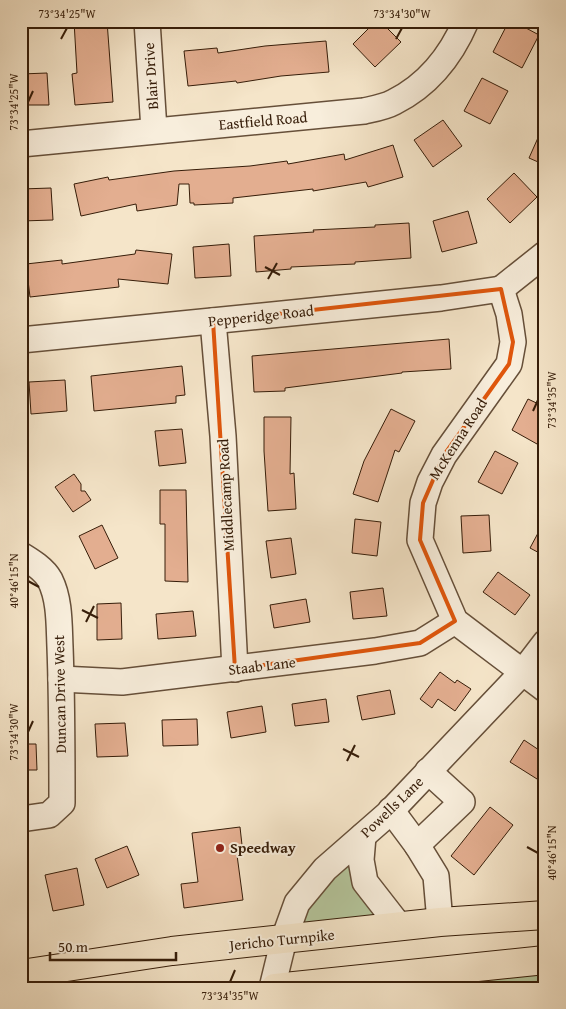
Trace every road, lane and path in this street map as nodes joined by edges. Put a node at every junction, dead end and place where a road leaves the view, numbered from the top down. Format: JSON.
{"nodes":[{"id":1,"x":147,"y":21,"type":"edge"},
{"id":2,"x":466,"y":21,"type":"edge"},
{"id":3,"x":154,"y":130,"type":"junction"},
{"id":4,"x":21,"y":144,"type":"edge"},
{"id":5,"x":545,"y":254,"type":"edge"},
{"id":6,"x":501,"y":289,"type":"junction"},
{"id":7,"x":213,"y":321,"type":"junction"},
{"id":8,"x":21,"y":340,"type":"edge"},
{"id":9,"x":21,"y":555,"type":"edge"},
{"id":10,"x":456,"y":621,"type":"junction"},
{"id":11,"x":545,"y":643,"type":"edge"},
{"id":12,"x":235,"y":669,"type":"junction"},
{"id":13,"x":522,"y":673,"type":"junction"},
{"id":14,"x":62,"y":679,"type":"junction"},
{"id":15,"x":545,"y":689,"type":"edge"},
{"id":16,"x":428,"y":771,"type":"junction"},
{"id":17,"x":391,"y":810,"type":"junction"},
{"id":18,"x":21,"y":819,"type":"edge"},
{"id":19,"x":363,"y":836,"type":"junction"},
{"id":20,"x":417,"y":844,"type":"junction"},
{"id":21,"x":545,"y":915,"type":"edge"},
{"id":22,"x":440,"y":922,"type":"junction"},
{"id":23,"x":400,"y":928,"type":"junction"},
{"id":24,"x":284,"y":939,"type":"junction"},
{"id":25,"x":545,"y":960,"type":"edge"},
{"id":26,"x":21,"y":974,"type":"edge"},
{"id":27,"x":273,"y":988,"type":"edge"}],
"edges":[{"from":1,"to":3,"type":"street","name":"Blair Drive"},
{"from":2,"to":3,"type":"street","name":"Eastfield Road"},
{"from":3,"to":4,"type":"street","name":"Eastfield Road"},
{"from":5,"to":6,"type":"street"},
{"from":6,"to":7,"type":"street","name":"Pepperidge Road"},
{"from":6,"to":10,"type":"street","name":"McKenna Road"},
{"from":7,"to":8,"type":"street","name":"Pepperidge Road"},
{"from":7,"to":12,"type":"street","name":"Middlecamp Road"},
{"from":9,"to":14,"type":"street","name":"Duncan Drive West"},
{"from":10,"to":12,"type":"street","name":"Staab Lane"},
{"from":10,"to":13,"type":"street","name":"McKenna Road"},
{"from":11,"to":13,"type":"street","name":"Powells Lane"},
{"from":12,"to":14,"type":"street","name":"Staab Lane"},
{"from":13,"to":15,"type":"street","name":"McKenna Road"},
{"from":13,"to":16,"type":"street","name":"Powells Lane"},
{"from":14,"to":18,"type":"street","name":"Duncan Drive West"},
{"from":16,"to":17,"type":"street","name":"Powells Lane"},
{"from":16,"to":20,"type":"street"},
{"from":17,"to":19,"type":"street","name":"Powells Lane"},
{"from":17,"to":20,"type":"street"},
{"from":19,"to":23,"type":"street"},
{"from":19,"to":24,"type":"street","name":"Powells Lane"},
{"from":20,"to":22,"type":"street"},
{"from":21,"to":22,"type":"main road","name":"Jericho Turnpike"},
{"from":22,"to":23,"type":"main road","name":"Jericho Turnpike"},
{"from":23,"to":24,"type":"main road","name":"Jericho Turnpike"},
{"from":24,"to":26,"type":"main road","name":"Jericho Turnpike"},
{"from":24,"to":27,"type":"street","name":"Powells Lane"},
{"from":25,"to":27,"type":"main road"}]}
